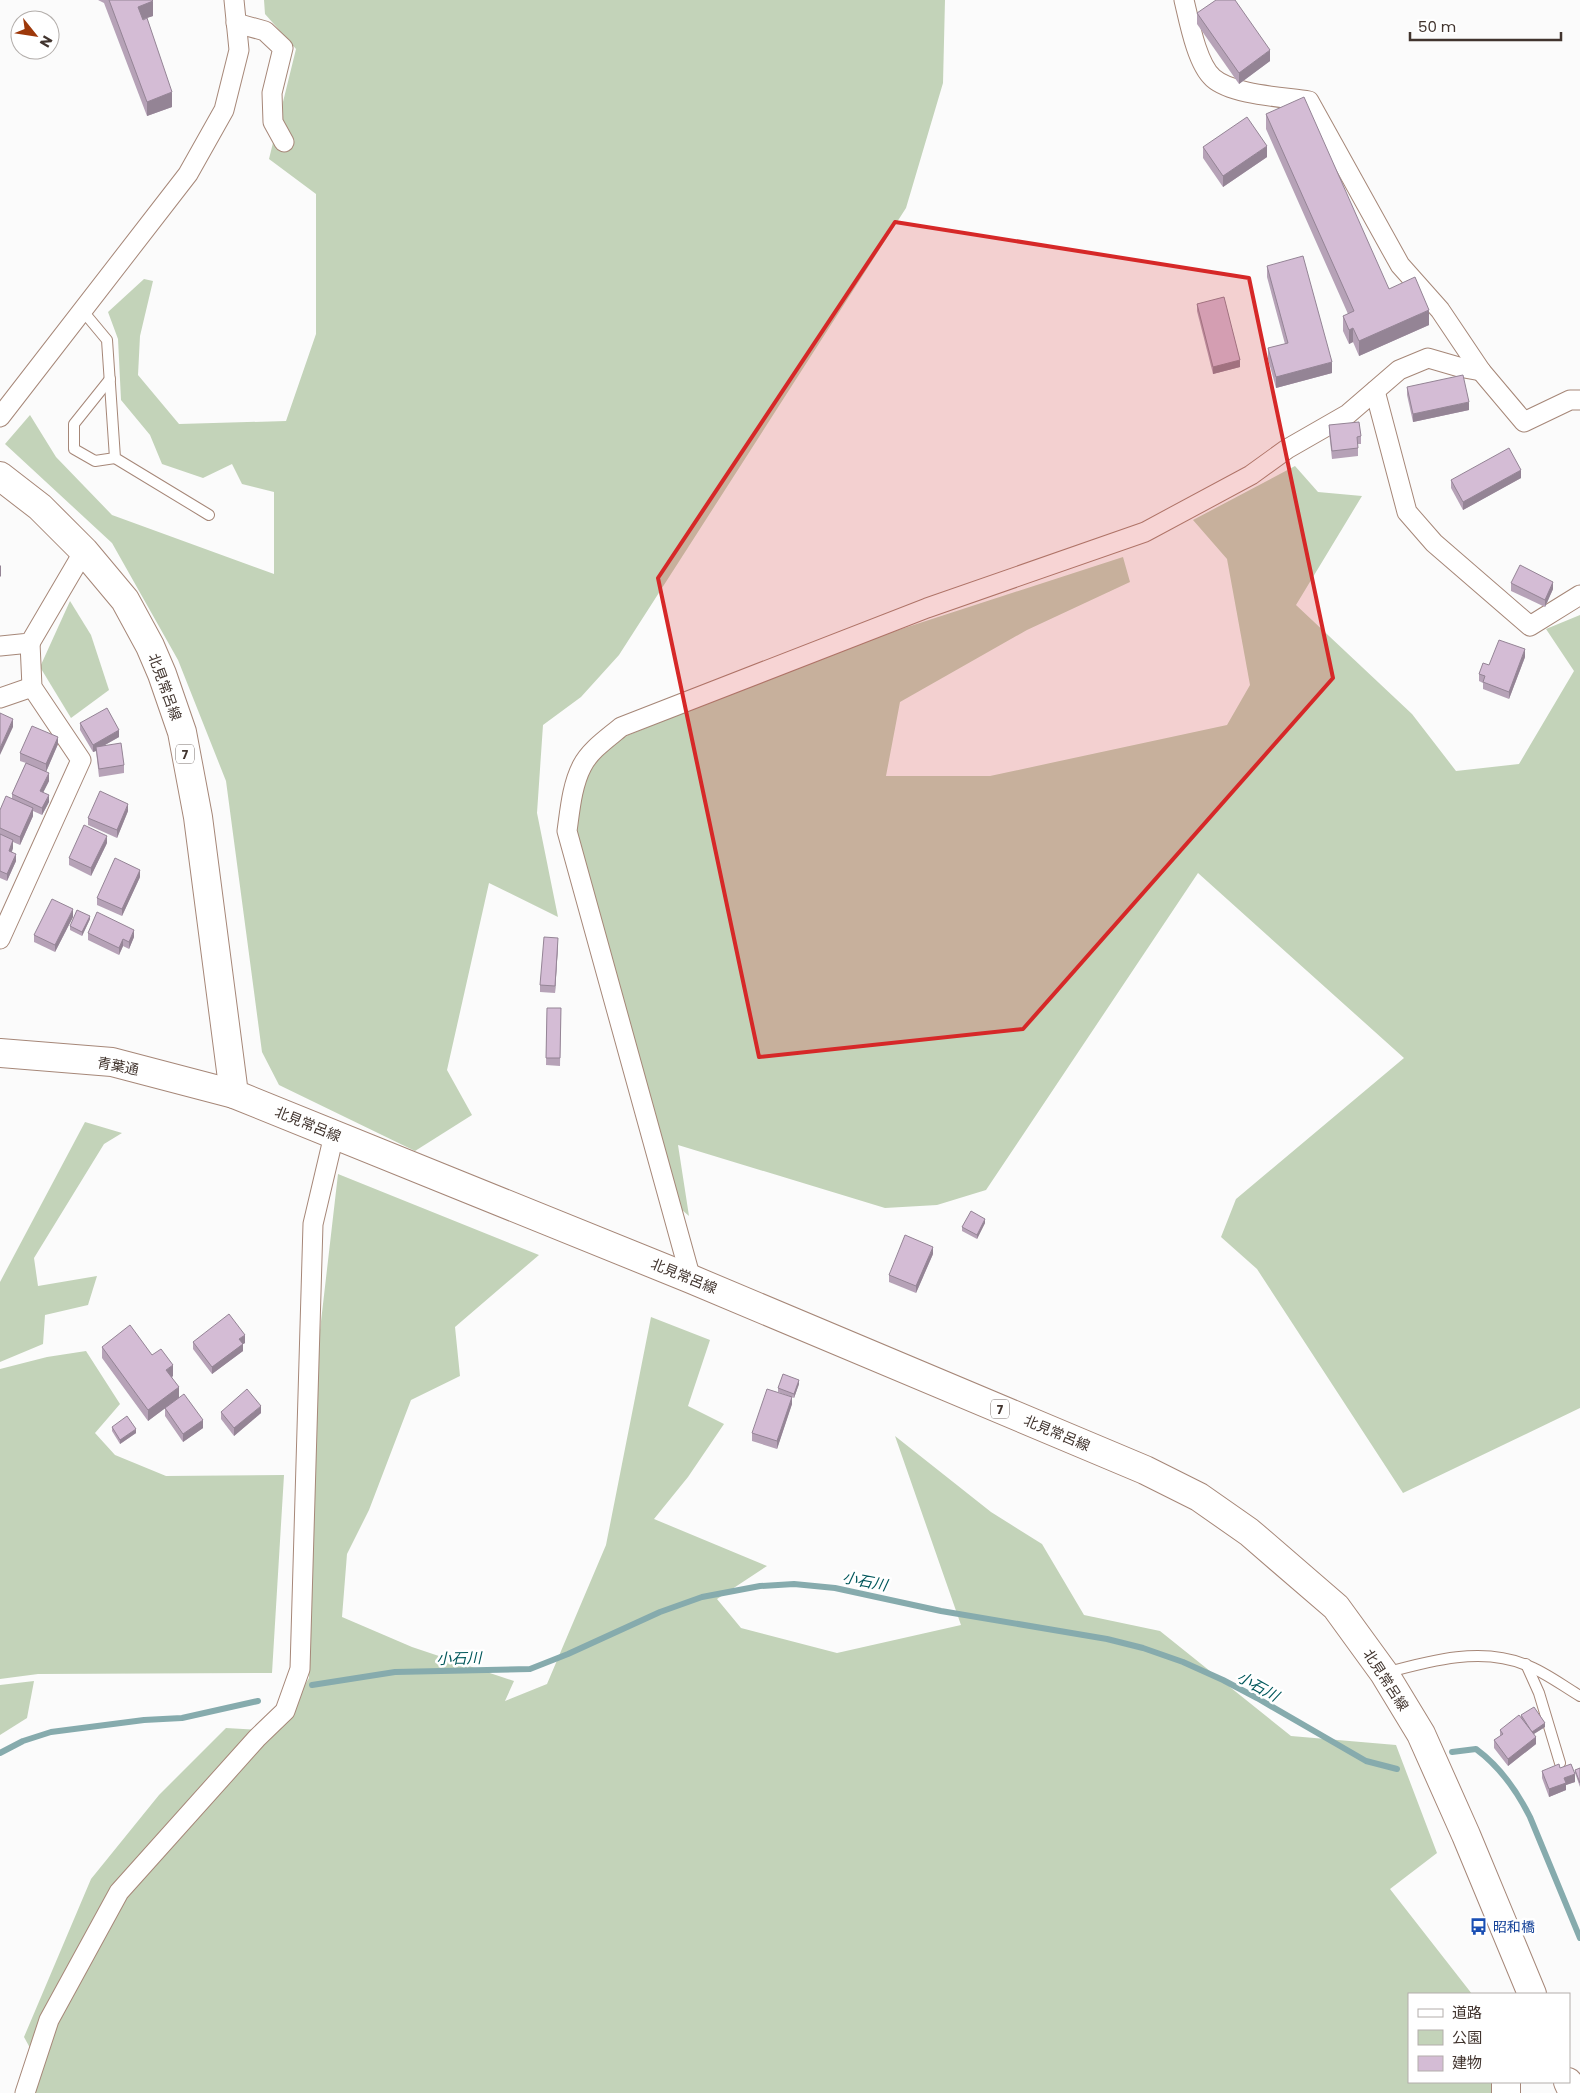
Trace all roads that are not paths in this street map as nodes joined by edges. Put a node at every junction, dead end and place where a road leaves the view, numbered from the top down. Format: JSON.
{"nodes":[{"id":1,"x":234,"y":0,"type":"edge"},
{"id":2,"x":1184,"y":0,"type":"edge"},
{"id":3,"x":236,"y":23,"type":"junction"},
{"id":4,"x":284,"y":142,"type":"dead end"},
{"id":5,"x":82,"y":310,"type":"junction"},
{"id":6,"x":1482,"y":371,"type":"junction"},
{"id":7,"x":110,"y":379,"type":"junction"},
{"id":8,"x":1375,"y":391,"type":"junction"},
{"id":9,"x":1580,"y":400,"type":"edge"},
{"id":10,"x":0,"y":417,"type":"edge"},
{"id":11,"x":115,"y":458,"type":"junction"},
{"id":12,"x":0,"y":476,"type":"edge"},
{"id":13,"x":209,"y":515,"type":"dead end"},
{"id":14,"x":84,"y":551,"type":"junction"},
{"id":15,"x":1580,"y":595,"type":"edge"},
{"id":16,"x":30,"y":643,"type":"junction"},
{"id":17,"x":0,"y":646,"type":"edge"},
{"id":18,"x":32,"y":687,"type":"junction"},
{"id":19,"x":0,"y":698,"type":"edge"},
{"id":20,"x":0,"y":939,"type":"edge"},
{"id":21,"x":0,"y":1053,"type":"edge"},
{"id":22,"x":234,"y":1094,"type":"junction"},
{"id":23,"x":334,"y":1135,"type":"junction"},
{"id":24,"x":691,"y":1279,"type":"junction"},
{"id":25,"x":1526,"y":1664,"type":"junction"},
{"id":26,"x":1384,"y":1673,"type":"junction"},
{"id":27,"x":1580,"y":1696,"type":"edge"},
{"id":28,"x":1560,"y":1763,"type":"edge"},
{"id":29,"x":1526,"y":1991,"type":"edge"},
{"id":30,"x":25,"y":2093,"type":"edge"}],
"edges":[{"from":1,"to":3,"type":"street"},
{"from":2,"to":6,"type":"street"},
{"from":3,"to":4,"type":"street"},
{"from":3,"to":5,"type":"street"},
{"from":5,"to":7,"type":"lane"},
{"from":5,"to":10,"type":"street"},
{"from":6,"to":8,"type":"street"},
{"from":6,"to":9,"type":"street"},
{"from":7,"to":11,"type":"lane"},
{"from":7,"to":11,"type":"lane"},
{"from":8,"to":15,"type":"street"},
{"from":8,"to":24,"type":"street"},
{"from":11,"to":13,"type":"lane"},
{"from":12,"to":14,"type":"main road","name":"北見常呂線","number":"7"},
{"from":14,"to":16,"type":"street"},
{"from":14,"to":22,"type":"main road","name":"北見常呂線","number":"7"},
{"from":16,"to":17,"type":"street"},
{"from":16,"to":18,"type":"street"},
{"from":18,"to":19,"type":"street"},
{"from":18,"to":20,"type":"street"},
{"from":21,"to":22,"type":"main road","name":"青葉通"},
{"from":22,"to":23,"type":"main road","name":"北見常呂線","number":"7"},
{"from":23,"to":24,"type":"main road","name":"北見常呂線","number":"7"},
{"from":23,"to":30,"type":"street"},
{"from":24,"to":26,"type":"main road","name":"北見常呂線","number":"7"},
{"from":25,"to":26,"type":"lane"},
{"from":25,"to":27,"type":"lane"},
{"from":25,"to":28,"type":"lane"},
{"from":26,"to":29,"type":"main road","name":"北見常呂線","number":"7"}]}
